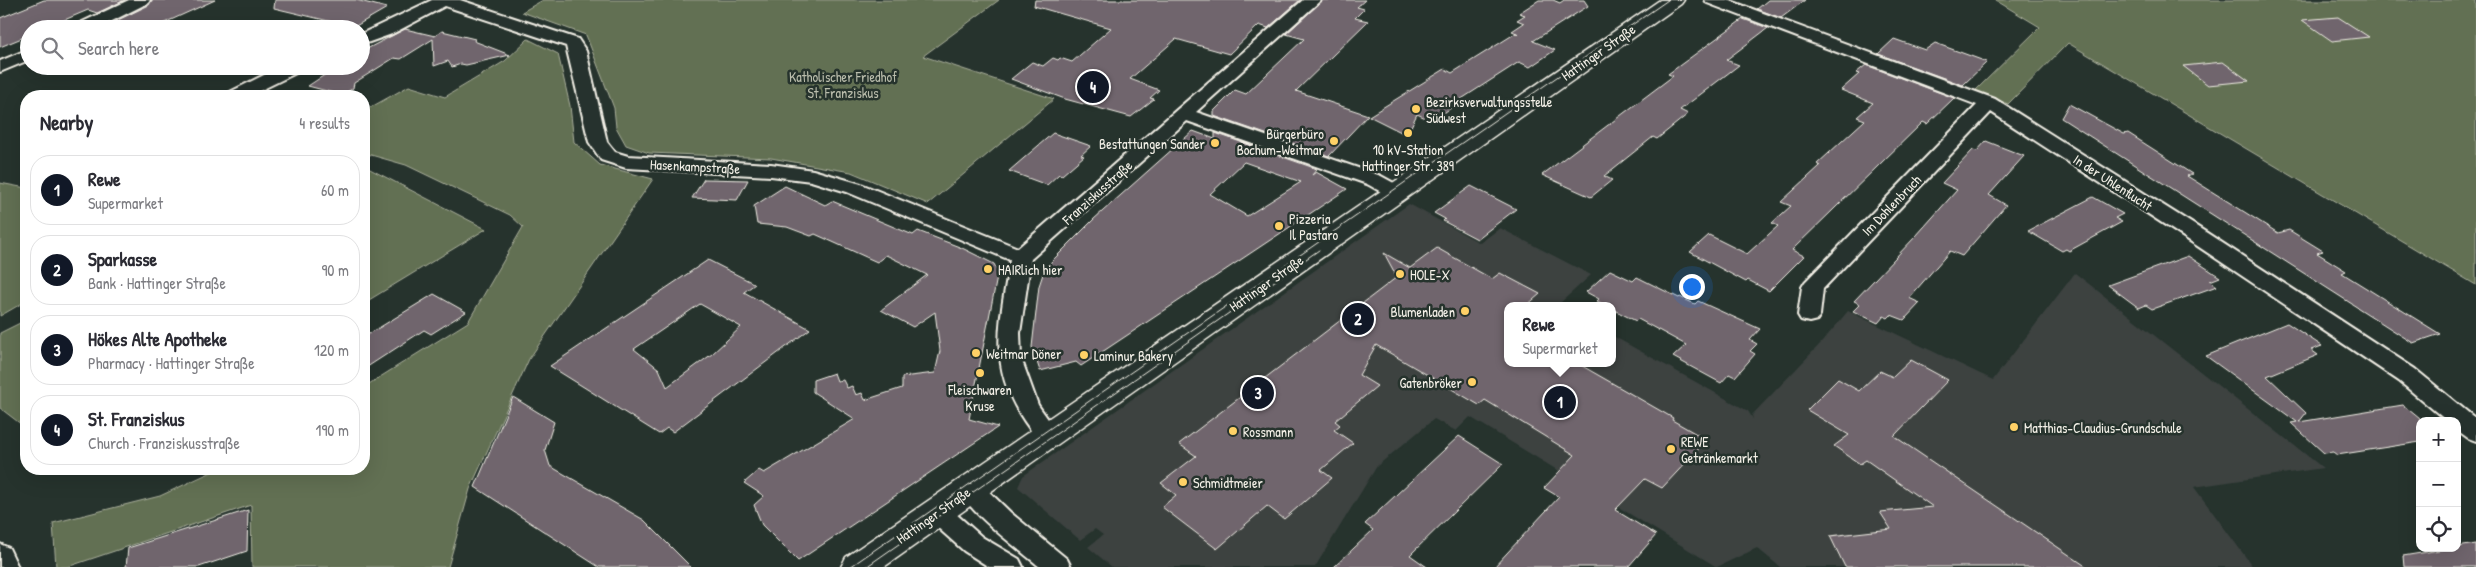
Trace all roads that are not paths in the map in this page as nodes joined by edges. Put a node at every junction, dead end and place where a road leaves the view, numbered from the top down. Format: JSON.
{"nodes":[{"id":1,"x":142,"y":0,"type":"edge"},
{"id":2,"x":444,"y":0,"type":"edge"},
{"id":3,"x":1313,"y":0,"type":"edge"},
{"id":4,"x":1674,"y":0,"type":"edge"},
{"id":5,"x":1713,"y":0,"type":"edge"},
{"id":6,"x":101,"y":20,"type":"edge"},
{"id":7,"x":370,"y":36,"type":"edge"},
{"id":8,"x":20,"y":58,"type":"edge"},
{"id":9,"x":0,"y":67,"type":"edge"},
{"id":10,"x":278,"y":75,"type":"edge"},
{"id":11,"x":248,"y":90,"type":"edge"},
{"id":12,"x":1989,"y":103,"type":"junction"},
{"id":13,"x":1184,"y":114,"type":"junction"},
{"id":14,"x":1396,"y":192,"type":"junction"},
{"id":15,"x":1021,"y":258,"type":"junction"},
{"id":16,"x":1809,"y":315,"type":"dead end"},
{"id":17,"x":2476,"y":432,"type":"edge"},
{"id":18,"x":1048,"y":436,"type":"junction"},
{"id":19,"x":970,"y":489,"type":"junction"},
{"id":20,"x":937,"y":512,"type":"junction"},
{"id":21,"x":0,"y":555,"type":"edge"},
{"id":22,"x":5,"y":567,"type":"edge"},
{"id":23,"x":858,"y":567,"type":"edge"},
{"id":24,"x":1010,"y":567,"type":"edge"},
{"id":25,"x":1058,"y":567,"type":"edge"}],
"edges":[{"from":1,"to":6,"type":"street"},
{"from":2,"to":7,"type":"street","name":"Hasenkampstraße"},
{"from":2,"to":15,"type":"street","name":"Hasenkampstraße"},
{"from":3,"to":13,"type":"street","name":"Franziskusstraße"},
{"from":4,"to":14,"type":"main road","name":"Hattinger Straße"},
{"from":5,"to":12,"type":"street","name":"In der Uhlenflucht"},
{"from":8,"to":9,"type":"street"},
{"from":10,"to":11,"type":"street"},
{"from":12,"to":16,"type":"street","name":"Im Dohlenbruch"},
{"from":12,"to":17,"type":"street","name":"In der Uhlenflucht"},
{"from":13,"to":14,"type":"street"},
{"from":13,"to":15,"type":"street","name":"Franziskusstraße"},
{"from":14,"to":18,"type":"main road","name":"Hattinger Straße"},
{"from":15,"to":18,"type":"street"},
{"from":18,"to":19,"type":"main road","name":"Hattinger Straße"},
{"from":19,"to":20,"type":"main road","name":"Hattinger Straße"},
{"from":19,"to":25,"type":"street"},
{"from":20,"to":23,"type":"main road","name":"Hattinger Straße"},
{"from":20,"to":24,"type":"street"},
{"from":21,"to":22,"type":"street"}]}
